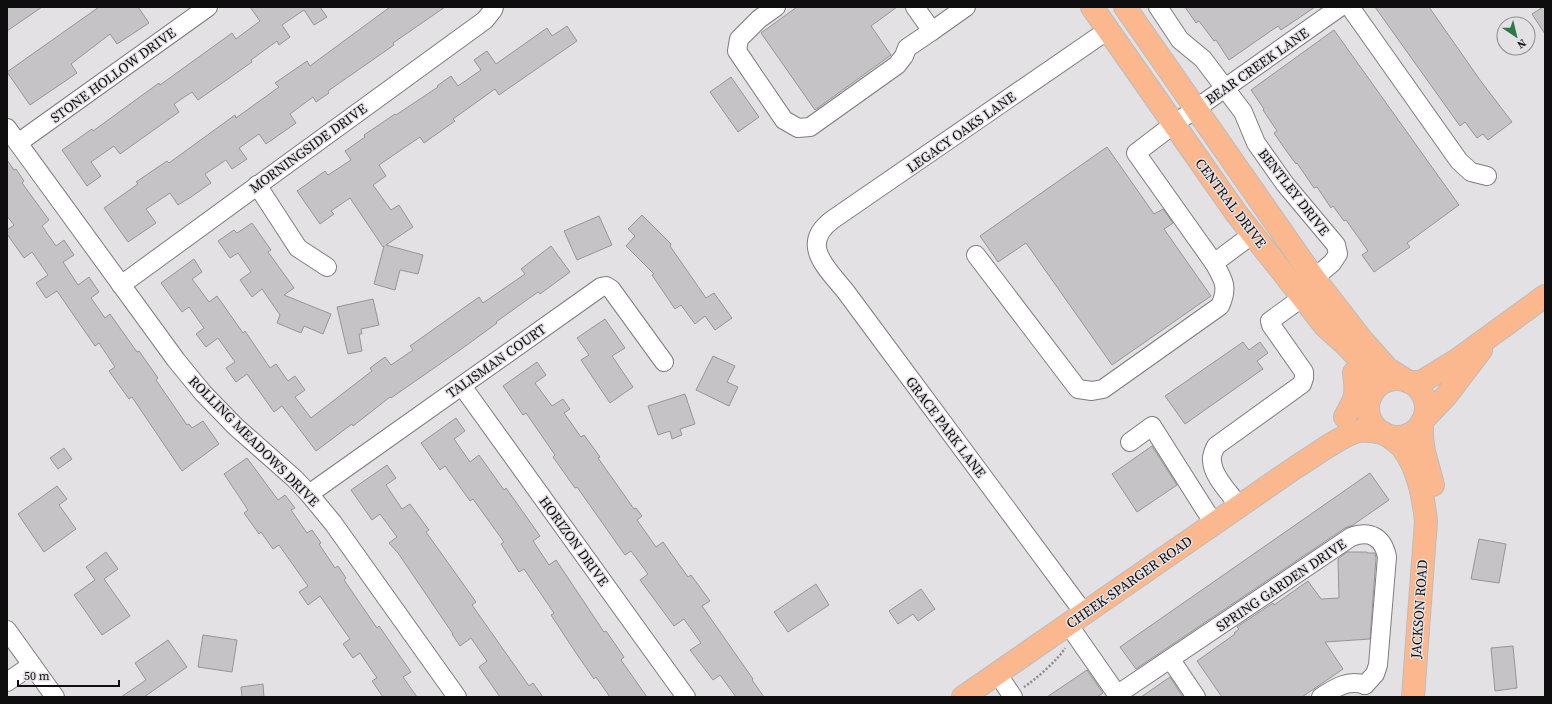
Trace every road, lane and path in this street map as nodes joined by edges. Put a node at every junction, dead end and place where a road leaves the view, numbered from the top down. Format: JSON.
{"nodes":[{"id":1,"x":208,"y":7,"type":"edge"},
{"id":2,"x":776,"y":7,"type":"edge"},
{"id":3,"x":915,"y":7,"type":"edge"},
{"id":4,"x":966,"y":7,"type":"edge"},
{"id":5,"x":1092,"y":7,"type":"edge"},
{"id":6,"x":1158,"y":7,"type":"edge"},
{"id":7,"x":1340,"y":7,"type":"edge"},
{"id":8,"x":1350,"y":7,"type":"edge"},
{"id":9,"x":1126,"y":8,"type":"edge"},
{"id":10,"x":494,"y":9,"type":"edge"},
{"id":11,"x":1108,"y":30,"type":"junction"},
{"id":12,"x":932,"y":31,"type":"junction"},
{"id":13,"x":1225,"y":88,"type":"junction"},
{"id":14,"x":1196,"y":109,"type":"junction"},
{"id":15,"x":1174,"y":124,"type":"junction"},
{"id":16,"x":7,"y":128,"type":"edge"},
{"id":17,"x":18,"y":144,"type":"junction"},
{"id":18,"x":1488,"y":176,"type":"dead end"},
{"id":19,"x":257,"y":185,"type":"junction"},
{"id":20,"x":1253,"y":234,"type":"junction"},
{"id":21,"x":817,"y":238,"type":"joint"},
{"id":22,"x":976,"y":255,"type":"dead end"},
{"id":23,"x":1214,"y":263,"type":"junction"},
{"id":24,"x":327,"y":267,"type":"dead end"},
{"id":25,"x":1314,"y":278,"type":"junction"},
{"id":26,"x":121,"y":285,"type":"junction"},
{"id":27,"x":1545,"y":296,"type":"edge"},
{"id":28,"x":1303,"y":297,"type":"junction"},
{"id":29,"x":1325,"y":326,"type":"junction"},
{"id":30,"x":1495,"y":332,"type":"junction"},
{"id":31,"x":664,"y":362,"type":"dead end"},
{"id":32,"x":1409,"y":381,"type":"junction"},
{"id":33,"x":462,"y":386,"type":"junction"},
{"id":34,"x":1371,"y":396,"type":"junction"},
{"id":35,"x":1345,"y":417,"type":"junction"},
{"id":36,"x":1423,"y":421,"type":"junction"},
{"id":37,"x":1385,"y":434,"type":"junction"},
{"id":38,"x":1130,"y":442,"type":"dead end"},
{"id":39,"x":1296,"y":466,"type":"junction"},
{"id":40,"x":309,"y":494,"type":"junction"},
{"id":41,"x":1239,"y":506,"type":"junction"},
{"id":42,"x":1426,"y":521,"type":"junction"},
{"id":43,"x":1214,"y":524,"type":"junction"},
{"id":44,"x":1076,"y":624,"type":"junction"},
{"id":45,"x":7,"y":630,"type":"edge"},
{"id":46,"x":1171,"y":660,"type":"junction"},
{"id":47,"x":32,"y":665,"type":"junction"},
{"id":48,"x":997,"y":673,"type":"junction"},
{"id":49,"x":7,"y":682,"type":"edge"},
{"id":50,"x":1369,"y":691,"type":"edge"},
{"id":51,"x":1013,"y":696,"type":"edge"},
{"id":52,"x":55,"y":697,"type":"edge"},
{"id":53,"x":457,"y":697,"type":"edge"},
{"id":54,"x":686,"y":697,"type":"edge"},
{"id":55,"x":963,"y":697,"type":"edge"},
{"id":56,"x":1196,"y":697,"type":"edge"},
{"id":57,"x":1321,"y":697,"type":"edge"},
{"id":58,"x":1412,"y":697,"type":"edge"}],
"edges":[{"from":1,"to":17,"type":"street","name":"STONE HOLLOW DRIVE"},
{"from":2,"to":12,"type":"street"},
{"from":3,"to":12,"type":"street"},
{"from":4,"to":12,"type":"street"},
{"from":5,"to":11,"type":"main road","name":"CENTRAL DRIVE"},
{"from":6,"to":13,"type":"street","name":"BENTLEY DRIVE"},
{"from":7,"to":13,"type":"street","name":"BEAR CREEK LANE"},
{"from":8,"to":18,"type":"street"},
{"from":9,"to":14,"type":"main road","name":"CENTRAL DRIVE"},
{"from":10,"to":19,"type":"street","name":"MORNINGSIDE DRIVE"},
{"from":11,"to":15,"type":"main road","name":"CENTRAL DRIVE"},
{"from":11,"to":21,"type":"street","name":"LEGACY OAKS LANE"},
{"from":13,"to":14,"type":"street","name":"BEAR CREEK LANE"},
{"from":13,"to":25,"type":"street","name":"BENTLEY DRIVE"},
{"from":14,"to":15,"type":"street","name":"BEAR CREEK LANE"},
{"from":14,"to":25,"type":"main road","name":"CENTRAL DRIVE"},
{"from":15,"to":20,"type":"main road","name":"CENTRAL DRIVE"},
{"from":15,"to":23,"type":"street","name":"BEAR CREEK LANE"},
{"from":16,"to":17,"type":"street","name":"ROLLING MEADOWS DRIVE"},
{"from":17,"to":26,"type":"street","name":"ROLLING MEADOWS DRIVE"},
{"from":19,"to":24,"type":"street"},
{"from":19,"to":26,"type":"street","name":"MORNINGSIDE DRIVE"},
{"from":20,"to":23,"type":"street"},
{"from":20,"to":28,"type":"main road","name":"CENTRAL DRIVE"},
{"from":21,"to":44,"type":"street","name":"GRACE PARK LANE"},
{"from":22,"to":23,"type":"street"},
{"from":25,"to":32,"type":"main road","name":"CENTRAL DRIVE"},
{"from":26,"to":40,"type":"street","name":"ROLLING MEADOWS DRIVE"},
{"from":27,"to":30,"type":"main road"},
{"from":28,"to":29,"type":"main road","name":"CENTRAL DRIVE"},
{"from":28,"to":41,"type":"street"},
{"from":29,"to":34,"type":"main road","name":"CENTRAL DRIVE"},
{"from":29,"to":35,"type":"main road"},
{"from":30,"to":32,"type":"main road"},
{"from":30,"to":36,"type":"main road"},
{"from":31,"to":33,"type":"street","name":"TALISMAN COURT"},
{"from":32,"to":34,"type":"main road"},
{"from":32,"to":36,"type":"main road"},
{"from":33,"to":40,"type":"street","name":"TALISMAN COURT"},
{"from":33,"to":54,"type":"street","name":"HORIZON DRIVE"},
{"from":34,"to":35,"type":"main road","name":"CHEEK-SPARGER ROAD"},
{"from":34,"to":37,"type":"main road"},
{"from":35,"to":39,"type":"main road","name":"CHEEK-SPARGER ROAD"},
{"from":36,"to":37,"type":"main road"},
{"from":36,"to":42,"type":"main road","name":"JACKSON ROAD"},
{"from":37,"to":39,"type":"main road","name":"CHEEK-SPARGER ROAD"},
{"from":37,"to":42,"type":"main road","name":"JACKSON ROAD"},
{"from":38,"to":43,"type":"street"},
{"from":39,"to":41,"type":"main road","name":"CHEEK-SPARGER ROAD"},
{"from":40,"to":53,"type":"street","name":"ROLLING MEADOWS DRIVE"},
{"from":41,"to":43,"type":"main road","name":"CHEEK-SPARGER ROAD"},
{"from":42,"to":58,"type":"main road","name":"JACKSON ROAD"},
{"from":43,"to":44,"type":"main road","name":"CHEEK-SPARGER ROAD"},
{"from":44,"to":46,"type":"street","name":"SPRING GARDEN DRIVE"},
{"from":44,"to":48,"type":"main road","name":"CHEEK-SPARGER ROAD"},
{"from":44,"to":51,"type":"path"},
{"from":45,"to":47,"type":"street"},
{"from":46,"to":50,"type":"street","name":"SPRING GARDEN DRIVE"},
{"from":46,"to":56,"type":"street"},
{"from":47,"to":49,"type":"street"},
{"from":47,"to":52,"type":"street"},
{"from":48,"to":51,"type":"street"},
{"from":48,"to":55,"type":"main road","name":"CHEEK-SPARGER ROAD"},
{"from":50,"to":57,"type":"street"}]}
